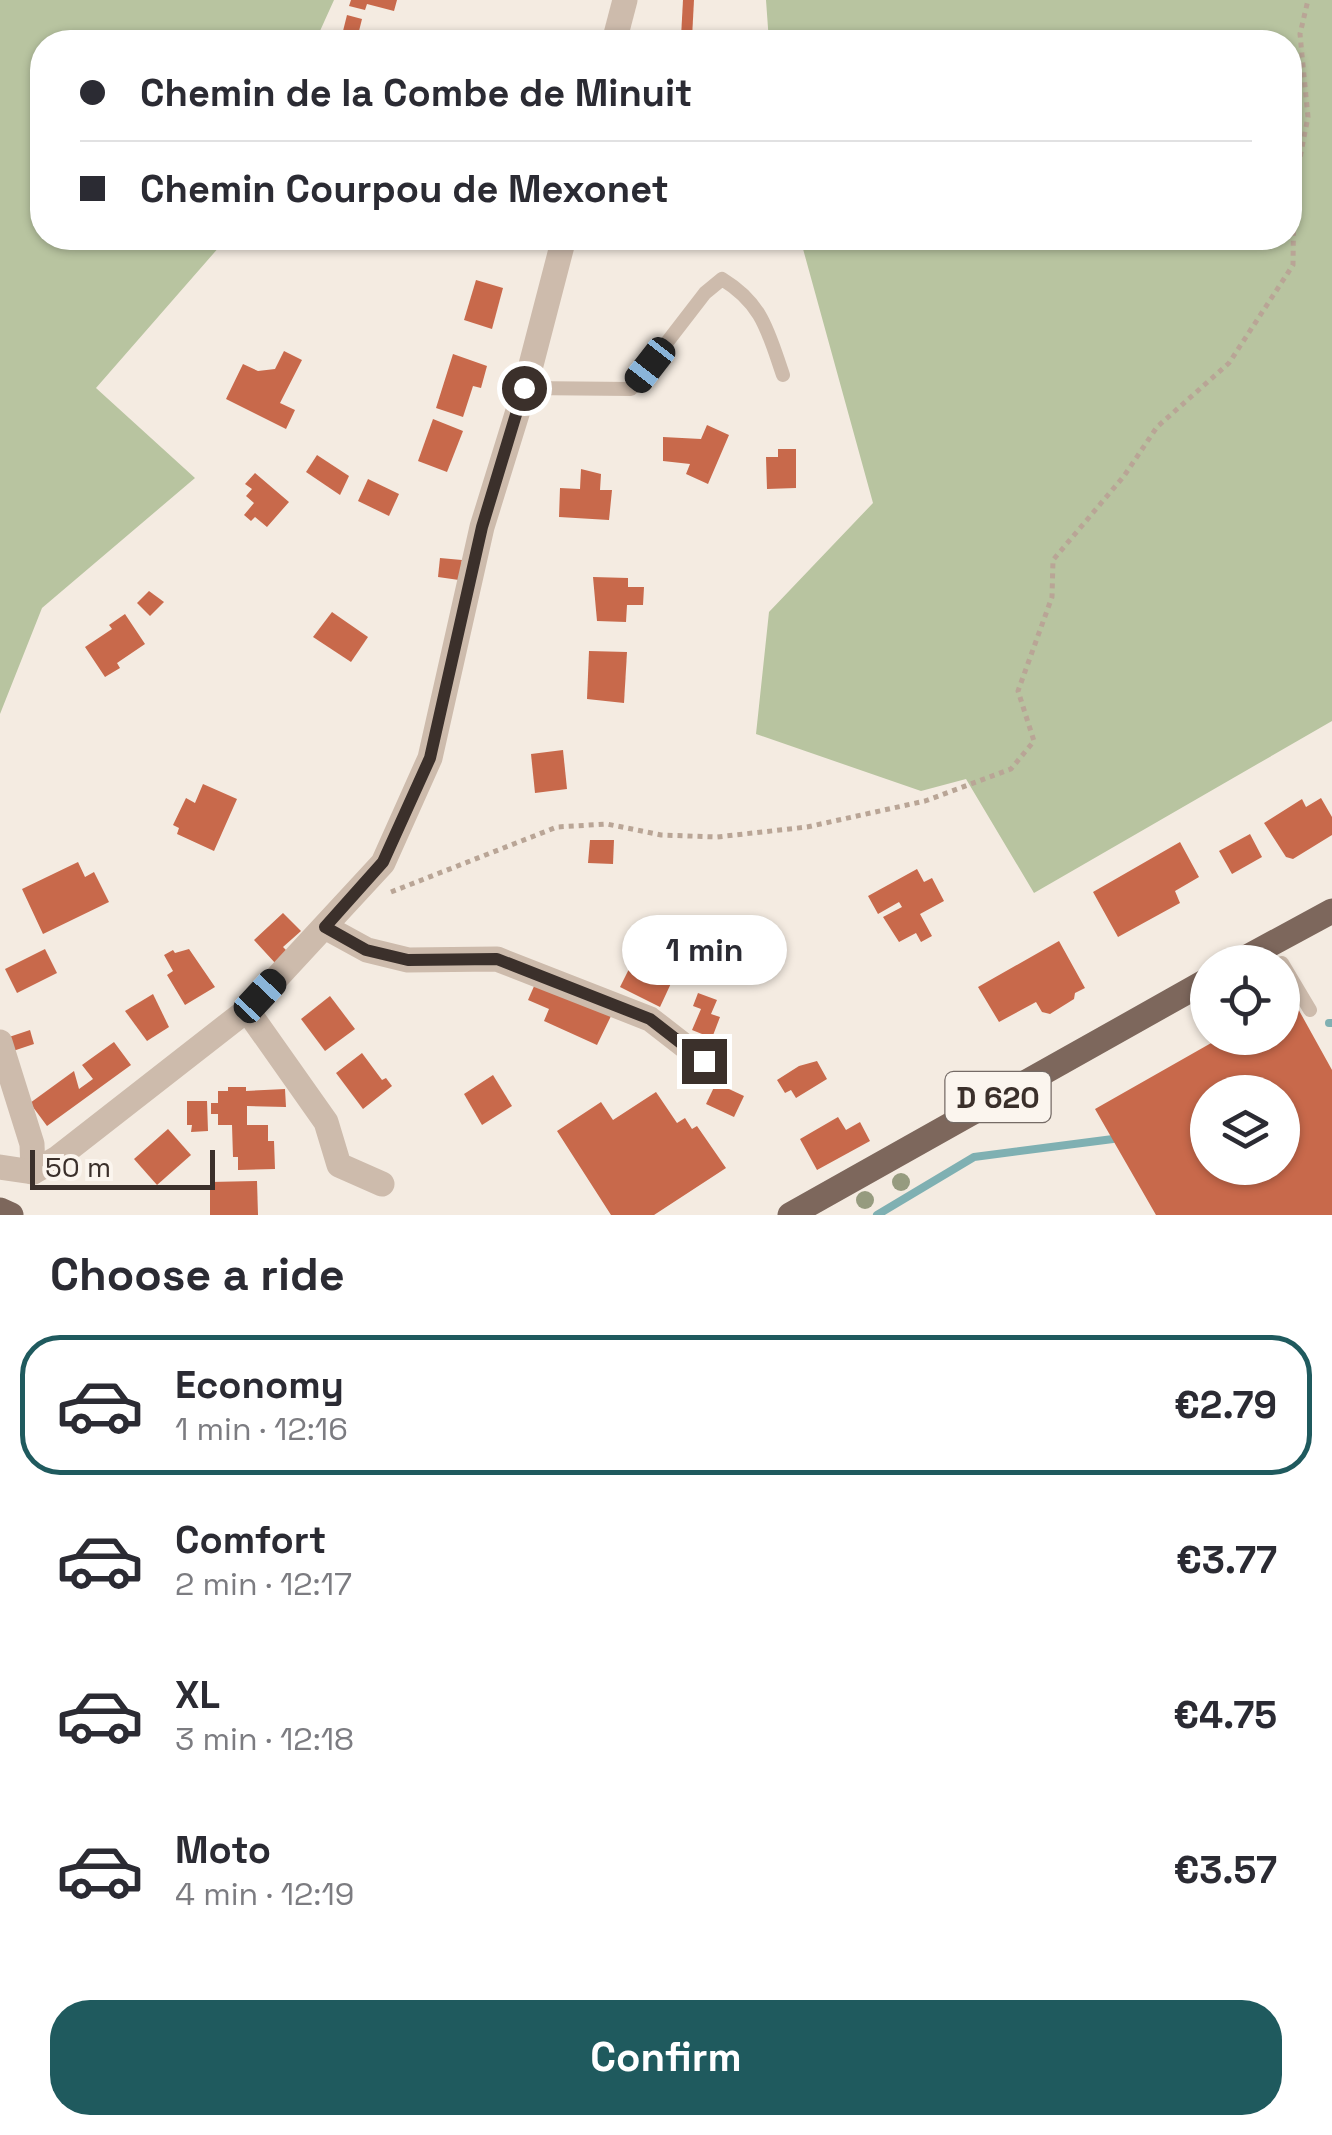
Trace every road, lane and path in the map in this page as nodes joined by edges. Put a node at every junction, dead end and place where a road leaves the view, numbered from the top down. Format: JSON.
{"nodes":[{"id":1,"x":625,"y":0,"type":"edge"},
{"id":2,"x":1308,"y":0,"type":"edge"},
{"id":3,"x":617,"y":30,"type":"edge"},
{"id":4,"x":1301,"y":30,"type":"edge"},
{"id":5,"x":1302,"y":55,"type":"edge"},
{"id":6,"x":1302,"y":147,"type":"edge"},
{"id":7,"x":561,"y":250,"type":"edge"},
{"id":8,"x":1293,"y":250,"type":"edge"},
{"id":9,"x":783,"y":375,"type":"dead end"},
{"id":10,"x":524,"y":388,"type":"junction"},
{"id":11,"x":349,"y":900,"type":"junction"},
{"id":12,"x":1332,"y":911,"type":"edge"},
{"id":13,"x":325,"y":927,"type":"junction"},
{"id":14,"x":1291,"y":945,"type":"edge"},
{"id":15,"x":1190,"y":990,"type":"edge"},
{"id":16,"x":1300,"y":993,"type":"edge"},
{"id":17,"x":247,"y":1010,"type":"junction"},
{"id":18,"x":1310,"y":1010,"type":"dead end"},
{"id":19,"x":0,"y":1042,"type":"edge"},
{"id":20,"x":704,"y":1061,"type":"dead end"},
{"id":21,"x":0,"y":1167,"type":"edge"},
{"id":22,"x":33,"y":1172,"type":"junction"},
{"id":23,"x":382,"y":1184,"type":"dead end"},
{"id":24,"x":0,"y":1210,"type":"edge"},
{"id":25,"x":11,"y":1215,"type":"edge"},
{"id":26,"x":790,"y":1215,"type":"edge"}],
"edges":[{"from":1,"to":3,"type":"street"},
{"from":2,"to":4,"type":"path"},
{"from":5,"to":6,"type":"path"},
{"from":7,"to":10,"type":"street"},
{"from":8,"to":11,"type":"path"},
{"from":9,"to":10,"type":"lane"},
{"from":10,"to":11,"type":"street"},
{"from":11,"to":13,"type":"street"},
{"from":12,"to":14,"type":"main road"},
{"from":13,"to":17,"type":"street"},
{"from":13,"to":20,"type":"street"},
{"from":15,"to":26,"type":"main road","number":"D 620"},
{"from":16,"to":18,"type":"lane"},
{"from":17,"to":22,"type":"street"},
{"from":17,"to":23,"type":"street"},
{"from":19,"to":22,"type":"street"},
{"from":21,"to":22,"type":"street"},
{"from":24,"to":25,"type":"main road"}]}
